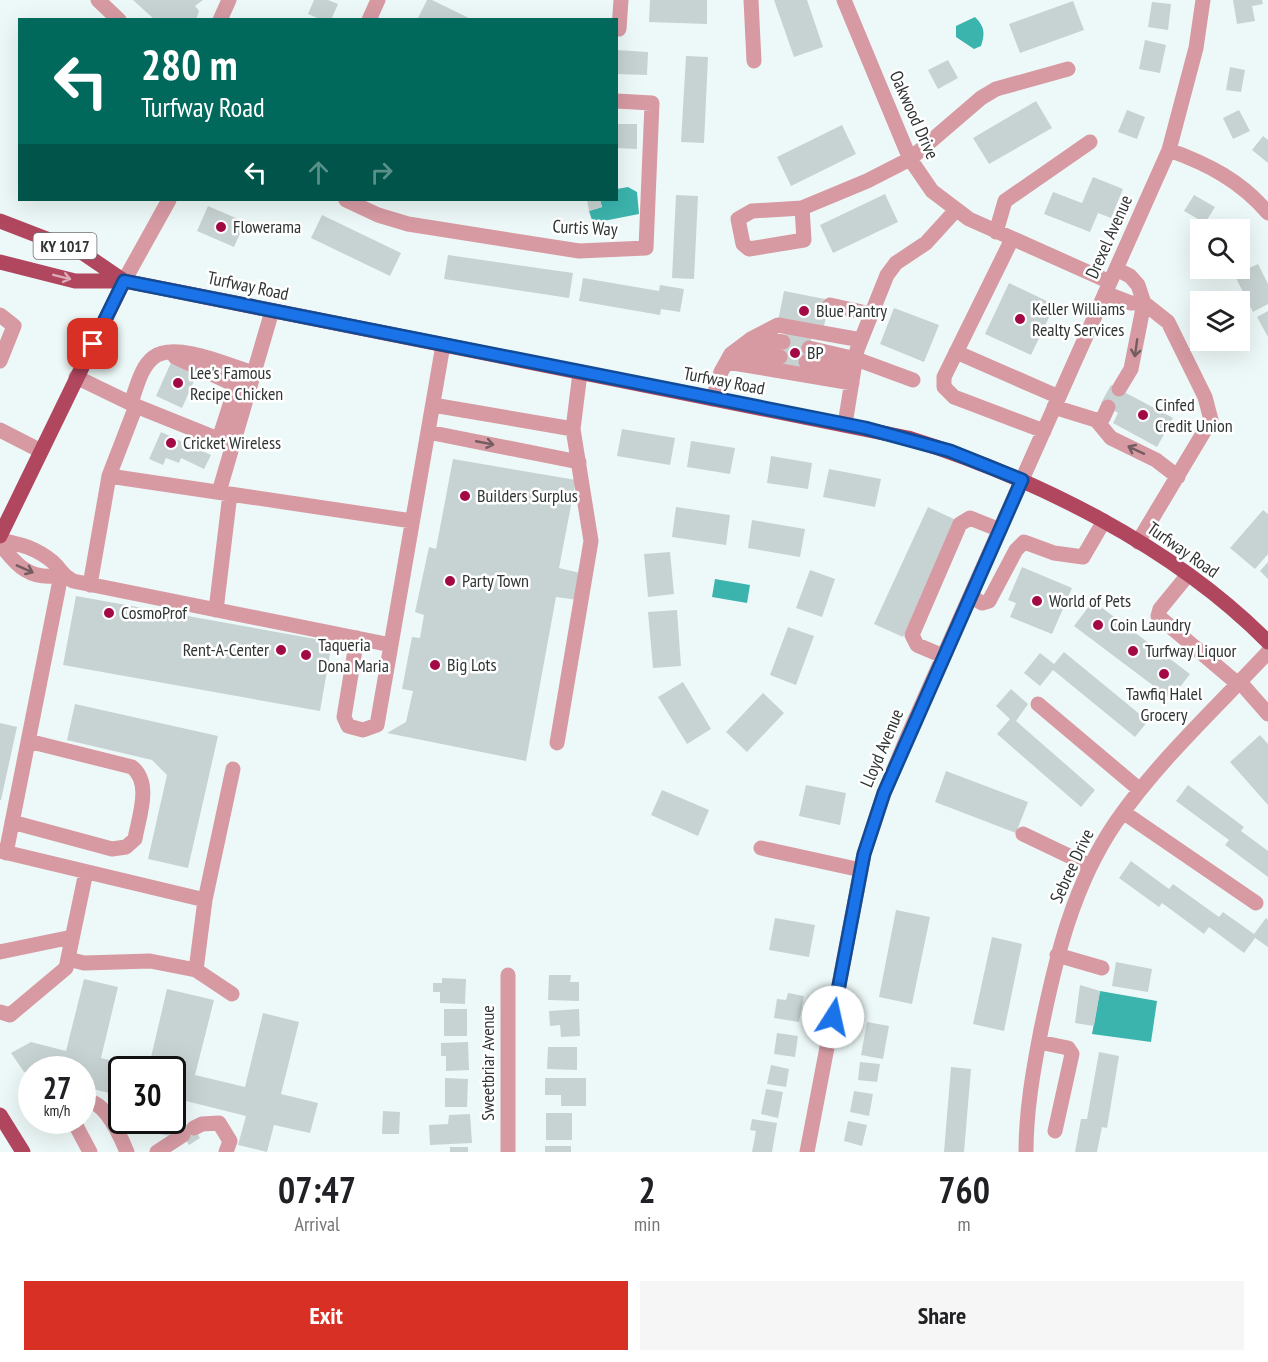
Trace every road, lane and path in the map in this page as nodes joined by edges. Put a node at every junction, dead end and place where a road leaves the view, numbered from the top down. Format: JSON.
{"nodes":[{"id":1,"x":98,"y":0,"type":"edge"},
{"id":2,"x":229,"y":0,"type":"edge"},
{"id":3,"x":378,"y":0,"type":"edge"},
{"id":4,"x":621,"y":0,"type":"edge"},
{"id":5,"x":751,"y":0,"type":"edge"},
{"id":6,"x":1203,"y":0,"type":"edge"},
{"id":7,"x":848,"y":2,"type":"edge"},
{"id":8,"x":117,"y":18,"type":"edge"},
{"id":9,"x":220,"y":18,"type":"edge"},
{"id":10,"x":370,"y":18,"type":"edge"},
{"id":11,"x":619,"y":29,"type":"dead end"},
{"id":12,"x":754,"y":61,"type":"dead end"},
{"id":13,"x":1068,"y":69,"type":"dead end"},
{"id":14,"x":618,"y":101,"type":"edge"},
{"id":15,"x":1090,"y":142,"type":"dead end"},
{"id":16,"x":1169,"y":150,"type":"junction"},
{"id":17,"x":910,"y":159,"type":"junction"},
{"id":18,"x":168,"y":201,"type":"edge"},
{"id":19,"x":348,"y":201,"type":"edge"},
{"id":20,"x":802,"y":208,"type":"dead end"},
{"id":21,"x":956,"y":210,"type":"junction"},
{"id":22,"x":1268,"y":213,"type":"edge"},
{"id":23,"x":0,"y":221,"type":"edge"},
{"id":24,"x":996,"y":232,"type":"junction"},
{"id":25,"x":1012,"y":239,"type":"junction"},
{"id":26,"x":0,"y":262,"type":"edge"},
{"id":27,"x":124,"y":281,"type":"junction"},
{"id":28,"x":1110,"y":282,"type":"junction"},
{"id":29,"x":1144,"y":303,"type":"junction"},
{"id":30,"x":830,"y":305,"type":"dead end"},
{"id":31,"x":272,"y":311,"type":"junction"},
{"id":32,"x":870,"y":314,"type":"junction"},
{"id":33,"x":0,"y":315,"type":"edge"},
{"id":34,"x":754,"y":338,"type":"junction"},
{"id":35,"x":861,"y":340,"type":"junction"},
{"id":36,"x":443,"y":345,"type":"junction"},
{"id":37,"x":165,"y":352,"type":"junction"},
{"id":38,"x":956,"y":352,"type":"junction"},
{"id":39,"x":808,"y":355,"type":"tunnel mouth"},
{"id":40,"x":732,"y":356,"type":"junction"},
{"id":41,"x":0,"y":361,"type":"edge"},
{"id":42,"x":854,"y":372,"type":"junction"},
{"id":43,"x":580,"y":373,"type":"junction"},
{"id":44,"x":253,"y":374,"type":"junction"},
{"id":45,"x":76,"y":377,"type":"junction"},
{"id":46,"x":913,"y":380,"type":"dead end"},
{"id":47,"x":242,"y":388,"type":"junction"},
{"id":48,"x":1119,"y":389,"type":"dead end"},
{"id":49,"x":713,"y":399,"type":"junction"},
{"id":50,"x":1056,"y":402,"type":"junction"},
{"id":51,"x":134,"y":404,"type":"junction"},
{"id":52,"x":433,"y":405,"type":"junction"},
{"id":53,"x":1108,"y":407,"type":"dead end"},
{"id":54,"x":1096,"y":420,"type":"junction"},
{"id":55,"x":845,"y":424,"type":"junction"},
{"id":56,"x":573,"y":429,"type":"junction"},
{"id":57,"x":0,"y":430,"type":"edge"},
{"id":58,"x":1044,"y":431,"type":"junction"},
{"id":59,"x":428,"y":432,"type":"junction"},
{"id":60,"x":226,"y":442,"type":"junction"},
{"id":61,"x":41,"y":451,"type":"junction"},
{"id":62,"x":579,"y":462,"type":"junction"},
{"id":63,"x":109,"y":476,"type":"junction"},
{"id":64,"x":1178,"y":477,"type":"junction"},
{"id":65,"x":1022,"y":480,"type":"junction"},
{"id":66,"x":224,"y":493,"type":"junction"},
{"id":67,"x":412,"y":521,"type":"junction"},
{"id":68,"x":1104,"y":521,"type":"junction"},
{"id":69,"x":1000,"y":530,"type":"junction"},
{"id":70,"x":0,"y":536,"type":"edge"},
{"id":71,"x":0,"y":542,"type":"edge"},
{"id":72,"x":1138,"y":542,"type":"junction"},
{"id":73,"x":61,"y":575,"type":"junction"},
{"id":74,"x":1187,"y":576,"type":"junction"},
{"id":75,"x":90,"y":585,"type":"junction"},
{"id":76,"x":970,"y":596,"type":"junction"},
{"id":77,"x":216,"y":610,"type":"junction"},
{"id":78,"x":357,"y":638,"type":"junction"},
{"id":79,"x":1268,"y":642,"type":"edge"},
{"id":80,"x":391,"y":645,"type":"junction"},
{"id":81,"x":1268,"y":652,"type":"edge"},
{"id":82,"x":943,"y":656,"type":"junction"},
{"id":83,"x":1239,"y":683,"type":"junction"},
{"id":84,"x":1038,"y":704,"type":"dead end"},
{"id":85,"x":1268,"y":714,"type":"edge"},
{"id":86,"x":28,"y":741,"type":"junction"},
{"id":87,"x":557,"y":743,"type":"dead end"},
{"id":88,"x":233,"y":769,"type":"dead end"},
{"id":89,"x":1140,"y":790,"type":"junction"},
{"id":90,"x":1123,"y":813,"type":"junction"},
{"id":91,"x":12,"y":822,"type":"junction"},
{"id":92,"x":1023,"y":834,"type":"dead end"},
{"id":93,"x":761,"y":848,"type":"dead end"},
{"id":94,"x":3,"y":852,"type":"edge"},
{"id":95,"x":1090,"y":866,"type":"junction"},
{"id":96,"x":861,"y":870,"type":"junction"},
{"id":97,"x":86,"y":872,"type":"junction"},
{"id":98,"x":205,"y":900,"type":"junction"},
{"id":99,"x":1256,"y":903,"type":"dead end"},
{"id":100,"x":72,"y":937,"type":"junction"},
{"id":101,"x":0,"y":952,"type":"edge"},
{"id":102,"x":1057,"y":955,"type":"junction"},
{"id":103,"x":68,"y":959,"type":"junction"},
{"id":104,"x":1102,"y":968,"type":"dead end"},
{"id":105,"x":196,"y":970,"type":"junction"},
{"id":106,"x":508,"y":975,"type":"dead end"},
{"id":107,"x":232,"y":994,"type":"dead end"},
{"id":108,"x":0,"y":1012,"type":"edge"},
{"id":109,"x":1039,"y":1042,"type":"junction"},
{"id":110,"x":96,"y":1103,"type":"edge"},
{"id":111,"x":0,"y":1115,"type":"edge"},
{"id":112,"x":1055,"y":1131,"type":"dead end"},
{"id":113,"x":80,"y":1134,"type":"edge"},
{"id":114,"x":23,"y":1152,"type":"edge"},
{"id":115,"x":90,"y":1152,"type":"edge"},
{"id":116,"x":127,"y":1152,"type":"edge"},
{"id":117,"x":158,"y":1152,"type":"edge"},
{"id":118,"x":226,"y":1152,"type":"edge"},
{"id":119,"x":508,"y":1152,"type":"edge"},
{"id":120,"x":807,"y":1152,"type":"edge"},
{"id":121,"x":1026,"y":1152,"type":"edge"}],
"edges":[{"from":1,"to":8,"type":"street"},
{"from":2,"to":9,"type":"street"},
{"from":3,"to":10,"type":"street"},
{"from":4,"to":11,"type":"street"},
{"from":5,"to":12,"type":"street"},
{"from":6,"to":16,"type":"street","name":"Drexel Avenue"},
{"from":7,"to":17,"type":"street","name":"Oakwood Drive"},
{"from":13,"to":17,"type":"street"},
{"from":14,"to":19,"type":"street","name":"Curtis Way"},
{"from":15,"to":24,"type":"street"},
{"from":16,"to":22,"type":"street"},
{"from":16,"to":28,"type":"street","name":"Drexel Avenue"},
{"from":17,"to":20,"type":"street"},
{"from":17,"to":21,"type":"street","name":"Oakwood Drive"},
{"from":18,"to":27,"type":"street"},
{"from":21,"to":24,"type":"street","name":"Oakwood Drive"},
{"from":21,"to":32,"type":"street"},
{"from":23,"to":27,"type":"main road","name":"Turfway Road","number":"KY 1017"},
{"from":24,"to":25,"type":"street","name":"Oakwood Drive"},
{"from":25,"to":28,"type":"street","name":"Oakwood Drive"},
{"from":25,"to":38,"type":"street"},
{"from":26,"to":27,"type":"main road","name":"Turfway Road","number":"KY 1017","one_way":true},
{"from":27,"to":31,"type":"main road","name":"Turfway Road","number":"KY 1017"},
{"from":27,"to":45,"type":"main road"},
{"from":28,"to":29,"type":"street"},
{"from":28,"to":29,"type":"street"},
{"from":28,"to":50,"type":"street","name":"Drexel Avenue"},
{"from":29,"to":48,"type":"street","one_way":true},
{"from":29,"to":64,"type":"street"},
{"from":30,"to":32,"type":"street"},
{"from":31,"to":36,"type":"main road","name":"Turfway Road","number":"KY 1017"},
{"from":31,"to":44,"type":"street"},
{"from":32,"to":35,"type":"street"},
{"from":33,"to":41,"type":"street"},
{"from":34,"to":35,"type":"street"},
{"from":34,"to":40,"type":"street"},
{"from":34,"to":40,"type":"street"},
{"from":35,"to":42,"type":"street"},
{"from":36,"to":43,"type":"main road","name":"Turfway Road","number":"KY 1017"},
{"from":36,"to":52,"type":"street"},
{"from":37,"to":44,"type":"street"},
{"from":37,"to":47,"type":"street"},
{"from":37,"to":51,"type":"street"},
{"from":38,"to":50,"type":"street"},
{"from":38,"to":58,"type":"street"},
{"from":39,"to":42,"type":"street"},
{"from":40,"to":42,"type":"street"},
{"from":40,"to":49,"type":"street"},
{"from":42,"to":46,"type":"street"},
{"from":42,"to":55,"type":"street"},
{"from":43,"to":49,"type":"main road","name":"Turfway Road","number":"KY 1017"},
{"from":43,"to":56,"type":"street"},
{"from":44,"to":47,"type":"street"},
{"from":45,"to":51,"type":"street"},
{"from":45,"to":61,"type":"main road"},
{"from":47,"to":60,"type":"street"},
{"from":49,"to":55,"type":"main road","name":"Turfway Road","number":"KY 1017"},
{"from":50,"to":54,"type":"street"},
{"from":50,"to":58,"type":"street","name":"Drexel Avenue"},
{"from":51,"to":60,"type":"street"},
{"from":51,"to":63,"type":"street"},
{"from":52,"to":56,"type":"street"},
{"from":52,"to":59,"type":"street"},
{"from":53,"to":54,"type":"street"},
{"from":64,"to":54,"type":"street","one_way":true},
{"from":55,"to":65,"type":"main road","name":"Turfway Road","number":"KY 1017"},
{"from":56,"to":62,"type":"street"},
{"from":57,"to":61,"type":"street"},
{"from":58,"to":65,"type":"street","name":"Drexel Avenue"},
{"from":59,"to":62,"type":"street","one_way":true},
{"from":59,"to":67,"type":"street"},
{"from":60,"to":66,"type":"street"},
{"from":61,"to":70,"type":"main road"},
{"from":62,"to":87,"type":"street"},
{"from":63,"to":66,"type":"street"},
{"from":63,"to":75,"type":"street"},
{"from":64,"to":72,"type":"street"},
{"from":65,"to":68,"type":"main road","name":"Turfway Road","number":"KY 1017"},
{"from":65,"to":69,"type":"street","name":"Lloyd Avenue"},
{"from":66,"to":67,"type":"street"},
{"from":66,"to":77,"type":"street"},
{"from":67,"to":80,"type":"street"},
{"from":68,"to":72,"type":"main road","name":"Turfway Road","number":"KY 1017"},
{"from":68,"to":76,"type":"street"},
{"from":69,"to":76,"type":"street","name":"Lloyd Avenue"},
{"from":69,"to":82,"type":"street"},
{"from":71,"to":73,"type":"street"},
{"from":71,"to":73,"type":"street","one_way":true},
{"from":72,"to":74,"type":"main road","name":"Turfway Road","number":"KY 1017"},
{"from":73,"to":75,"type":"street"},
{"from":73,"to":86,"type":"street"},
{"from":74,"to":79,"type":"main road","name":"Turfway Road","number":"KY 1017"},
{"from":74,"to":83,"type":"street"},
{"from":75,"to":77,"type":"street"},
{"from":76,"to":82,"type":"street","name":"Lloyd Avenue"},
{"from":77,"to":78,"type":"street"},
{"from":78,"to":80,"type":"street"},
{"from":78,"to":80,"type":"street"},
{"from":81,"to":83,"type":"street","name":"Sebree Drive"},
{"from":82,"to":96,"type":"street","name":"Lloyd Avenue"},
{"from":83,"to":85,"type":"street"},
{"from":83,"to":89,"type":"street","name":"Sebree Drive"},
{"from":84,"to":89,"type":"street"},
{"from":86,"to":91,"type":"street"},
{"from":86,"to":91,"type":"street"},
{"from":88,"to":98,"type":"street"},
{"from":89,"to":90,"type":"street","name":"Sebree Drive"},
{"from":90,"to":95,"type":"street","name":"Sebree Drive"},
{"from":90,"to":99,"type":"street"},
{"from":91,"to":94,"type":"street"},
{"from":92,"to":95,"type":"street"},
{"from":93,"to":96,"type":"street"},
{"from":94,"to":97,"type":"street"},
{"from":95,"to":102,"type":"street","name":"Sebree Drive"},
{"from":96,"to":120,"type":"street","name":"Lloyd Avenue"},
{"from":97,"to":98,"type":"street"},
{"from":97,"to":100,"type":"street"},
{"from":98,"to":105,"type":"street"},
{"from":100,"to":101,"type":"street"},
{"from":100,"to":103,"type":"street"},
{"from":102,"to":104,"type":"street"},
{"from":102,"to":109,"type":"street","name":"Sebree Drive"},
{"from":103,"to":105,"type":"street"},
{"from":103,"to":108,"type":"street"},
{"from":105,"to":107,"type":"street"},
{"from":106,"to":119,"type":"street","name":"Sweetbriar Avenue"},
{"from":109,"to":112,"type":"street"},
{"from":109,"to":121,"type":"street","name":"Sebree Drive"},
{"from":110,"to":116,"type":"street"},
{"from":111,"to":114,"type":"main road"},
{"from":113,"to":115,"type":"street"},
{"from":117,"to":118,"type":"street"}]}
